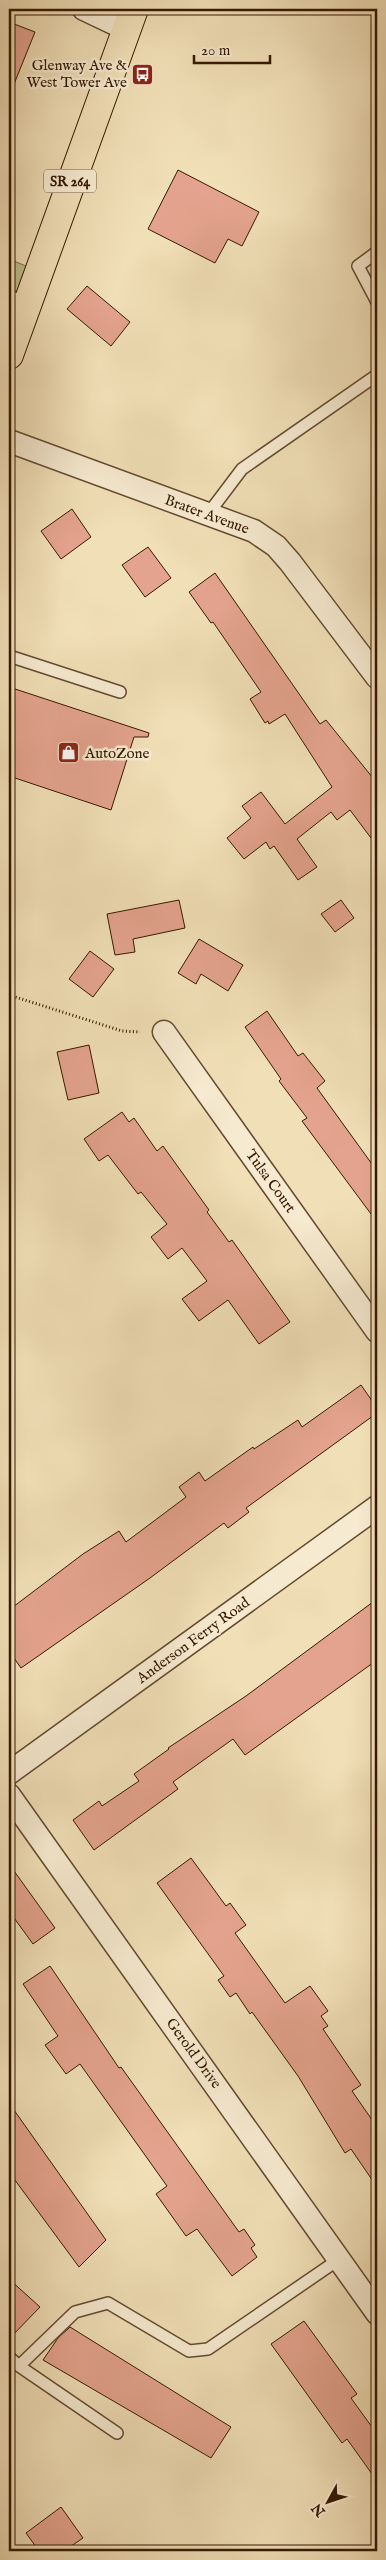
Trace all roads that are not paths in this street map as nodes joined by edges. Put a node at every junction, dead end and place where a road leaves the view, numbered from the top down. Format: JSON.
{"nodes":[{"id":1,"x":84,"y":9,"type":"edge"},
{"id":2,"x":130,"y":19,"type":"edge"},
{"id":3,"x":377,"y":252,"type":"edge"},
{"id":4,"x":18,"y":300,"type":"edge"},
{"id":5,"x":377,"y":302,"type":"edge"},
{"id":6,"x":9,"y":355,"type":"edge"},
{"id":7,"x":377,"y":375,"type":"edge"},
{"id":8,"x":9,"y":441,"type":"edge"},
{"id":9,"x":208,"y":514,"type":"junction"},
{"id":10,"x":9,"y":656,"type":"edge"},
{"id":11,"x":377,"y":677,"type":"edge"},
{"id":12,"x":120,"y":692,"type":"dead end"},
{"id":13,"x":164,"y":1032,"type":"road end"},
{"id":14,"x":377,"y":1331,"type":"edge"},
{"id":15,"x":377,"y":1507,"type":"edge"},
{"id":16,"x":9,"y":1773,"type":"edge"},
{"id":17,"x":9,"y":1794,"type":"edge"},
{"id":18,"x":338,"y":2260,"type":"junction"},
{"id":19,"x":377,"y":2313,"type":"edge"},
{"id":20,"x":9,"y":2357,"type":"edge"},
{"id":21,"x":19,"y":2366,"type":"junction"},
{"id":22,"x":117,"y":2433,"type":"dead end"}],
"edges":[{"from":1,"to":2,"type":"street"},
{"from":2,"to":4,"type":"main road","number":"SR 264"},
{"from":3,"to":5,"type":"lane"},
{"from":4,"to":6,"type":"main road","number":"SR 264"},
{"from":7,"to":9,"type":"lane"},
{"from":8,"to":9,"type":"street","name":"Brater Avenue"},
{"from":9,"to":11,"type":"street","name":"Brater Avenue"},
{"from":10,"to":12,"type":"lane"},
{"from":13,"to":14,"type":"street","name":"Tulsa Court"},
{"from":15,"to":16,"type":"street","name":"Anderson Ferry Road"},
{"from":17,"to":18,"type":"street","name":"Gerold Drive"},
{"from":18,"to":19,"type":"street","name":"Gerold Drive"},
{"from":18,"to":21,"type":"lane"},
{"from":20,"to":21,"type":"lane"},
{"from":21,"to":22,"type":"lane"}]}
